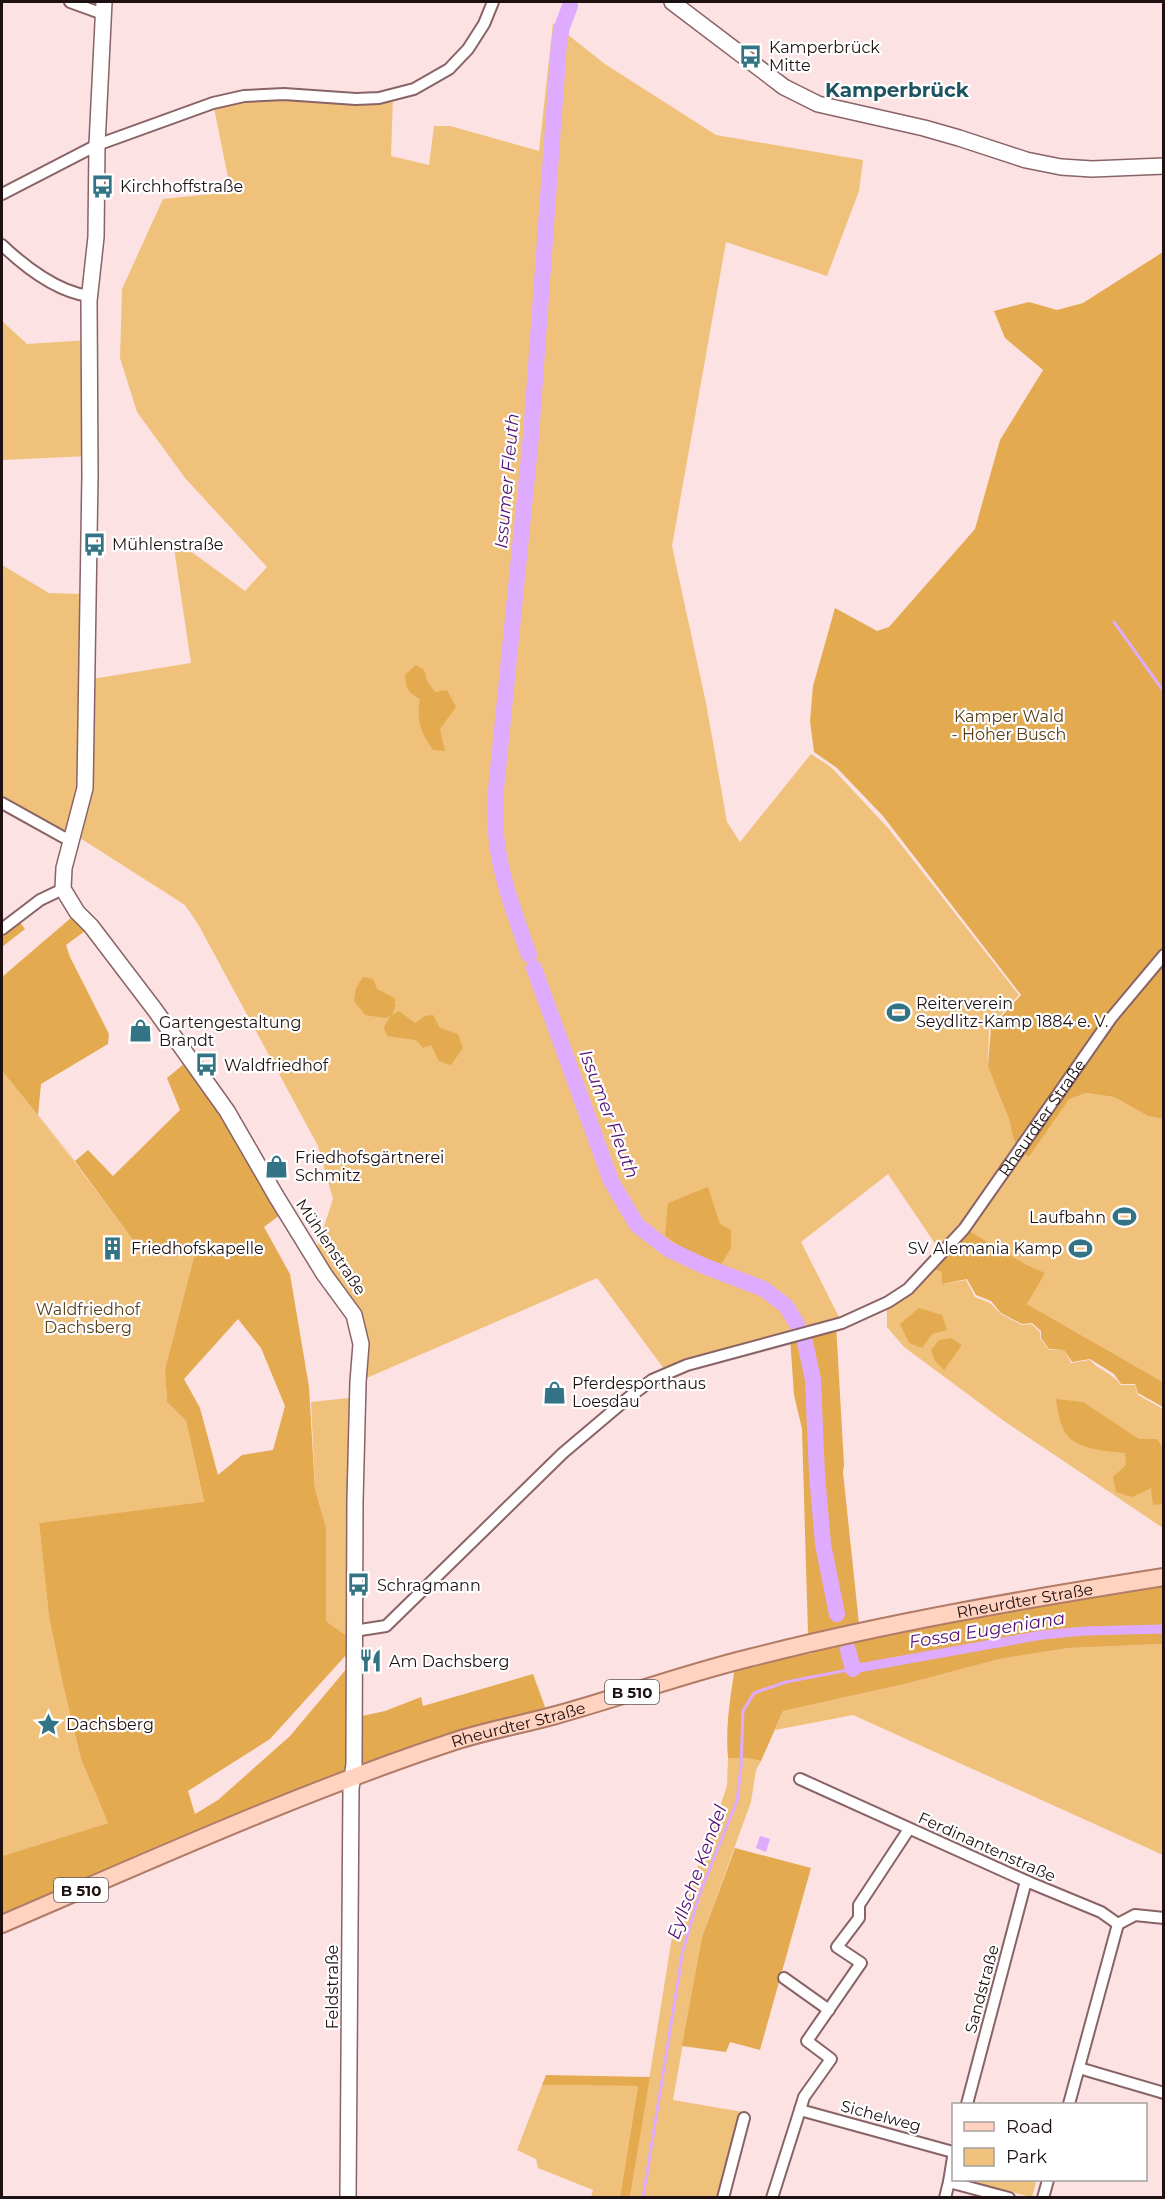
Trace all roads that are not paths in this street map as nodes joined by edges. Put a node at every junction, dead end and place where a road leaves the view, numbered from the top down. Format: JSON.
{"nodes":[{"id":1,"x":70,"y":2,"type":"edge"},
{"id":2,"x":493,"y":2,"type":"edge"},
{"id":3,"x":672,"y":2,"type":"edge"},
{"id":4,"x":104,"y":8,"type":"edge"},
{"id":5,"x":97,"y":146,"type":"junction"},
{"id":6,"x":1164,"y":165,"type":"edge"},
{"id":7,"x":2,"y":194,"type":"edge"},
{"id":8,"x":2,"y":245,"type":"edge"},
{"id":9,"x":89,"y":296,"type":"junction"},
{"id":10,"x":2,"y":803,"type":"edge"},
{"id":11,"x":72,"y":839,"type":"junction"},
{"id":12,"x":63,"y":889,"type":"junction"},
{"id":13,"x":2,"y":929,"type":"edge"},
{"id":14,"x":1164,"y":955,"type":"edge"},
{"id":15,"x":1164,"y":1577,"type":"edge"},
{"id":16,"x":354,"y":1631,"type":"junction"},
{"id":17,"x":353,"y":1778,"type":"junction"},
{"id":18,"x":800,"y":1779,"type":"dead end"},
{"id":19,"x":909,"y":1829,"type":"junction"},
{"id":20,"x":1026,"y":1881,"type":"junction"},
{"id":21,"x":1164,"y":1918,"type":"edge"},
{"id":22,"x":2,"y":1924,"type":"edge"},
{"id":23,"x":1118,"y":1924,"type":"junction"},
{"id":24,"x":784,"y":1978,"type":"dead end"},
{"id":25,"x":829,"y":2010,"type":"junction"},
{"id":26,"x":1079,"y":2068,"type":"junction"},
{"id":27,"x":1164,"y":2093,"type":"edge"},
{"id":28,"x":967,"y":2103,"type":"edge"},
{"id":29,"x":1069,"y":2103,"type":"edge"},
{"id":30,"x":801,"y":2110,"type":"junction"},
{"id":31,"x":744,"y":2118,"type":"dead end"},
{"id":32,"x":952,"y":2151,"type":"edge"},
{"id":33,"x":952,"y":2159,"type":"edge"},
{"id":34,"x":1048,"y":2181,"type":"edge"},
{"id":35,"x":949,"y":2182,"type":"junction"},
{"id":36,"x":348,"y":2198,"type":"edge"},
{"id":37,"x":723,"y":2198,"type":"edge"},
{"id":38,"x":772,"y":2198,"type":"edge"},
{"id":39,"x":945,"y":2198,"type":"edge"},
{"id":40,"x":1008,"y":2198,"type":"edge"},
{"id":41,"x":1043,"y":2198,"type":"edge"}],
"edges":[{"from":1,"to":4,"type":"street"},
{"from":2,"to":5,"type":"street"},
{"from":3,"to":6,"type":"street"},
{"from":4,"to":5,"type":"street"},
{"from":5,"to":7,"type":"street"},
{"from":5,"to":9,"type":"street"},
{"from":8,"to":9,"type":"street"},
{"from":9,"to":11,"type":"street"},
{"from":10,"to":11,"type":"street"},
{"from":11,"to":12,"type":"street"},
{"from":12,"to":13,"type":"street"},
{"from":12,"to":16,"type":"street","name":"Mühlenstraße"},
{"from":14,"to":16,"type":"street","name":"Rheurdter Straße"},
{"from":15,"to":17,"type":"main road","name":"Rheurdter Straße","number":"B 510"},
{"from":16,"to":17,"type":"street","name":"Mühlenstraße"},
{"from":17,"to":22,"type":"main road","name":"Rheurdter Straße","number":"B 510"},
{"from":17,"to":36,"type":"street","name":"Feldstraße"},
{"from":18,"to":19,"type":"street","name":"Ferdinantenstraße"},
{"from":19,"to":20,"type":"street","name":"Ferdinantenstraße"},
{"from":19,"to":25,"type":"street"},
{"from":20,"to":23,"type":"street","name":"Ferdinantenstraße"},
{"from":20,"to":28,"type":"street","name":"Sandstraße"},
{"from":21,"to":23,"type":"street"},
{"from":23,"to":26,"type":"street"},
{"from":24,"to":25,"type":"street"},
{"from":25,"to":30,"type":"street"},
{"from":26,"to":27,"type":"street"},
{"from":26,"to":29,"type":"street"},
{"from":30,"to":32,"type":"street","name":"Sichelweg"},
{"from":30,"to":38,"type":"street"},
{"from":31,"to":37,"type":"street"},
{"from":33,"to":35,"type":"street"},
{"from":34,"to":41,"type":"street"},
{"from":35,"to":39,"type":"street"},
{"from":35,"to":40,"type":"street"}]}
